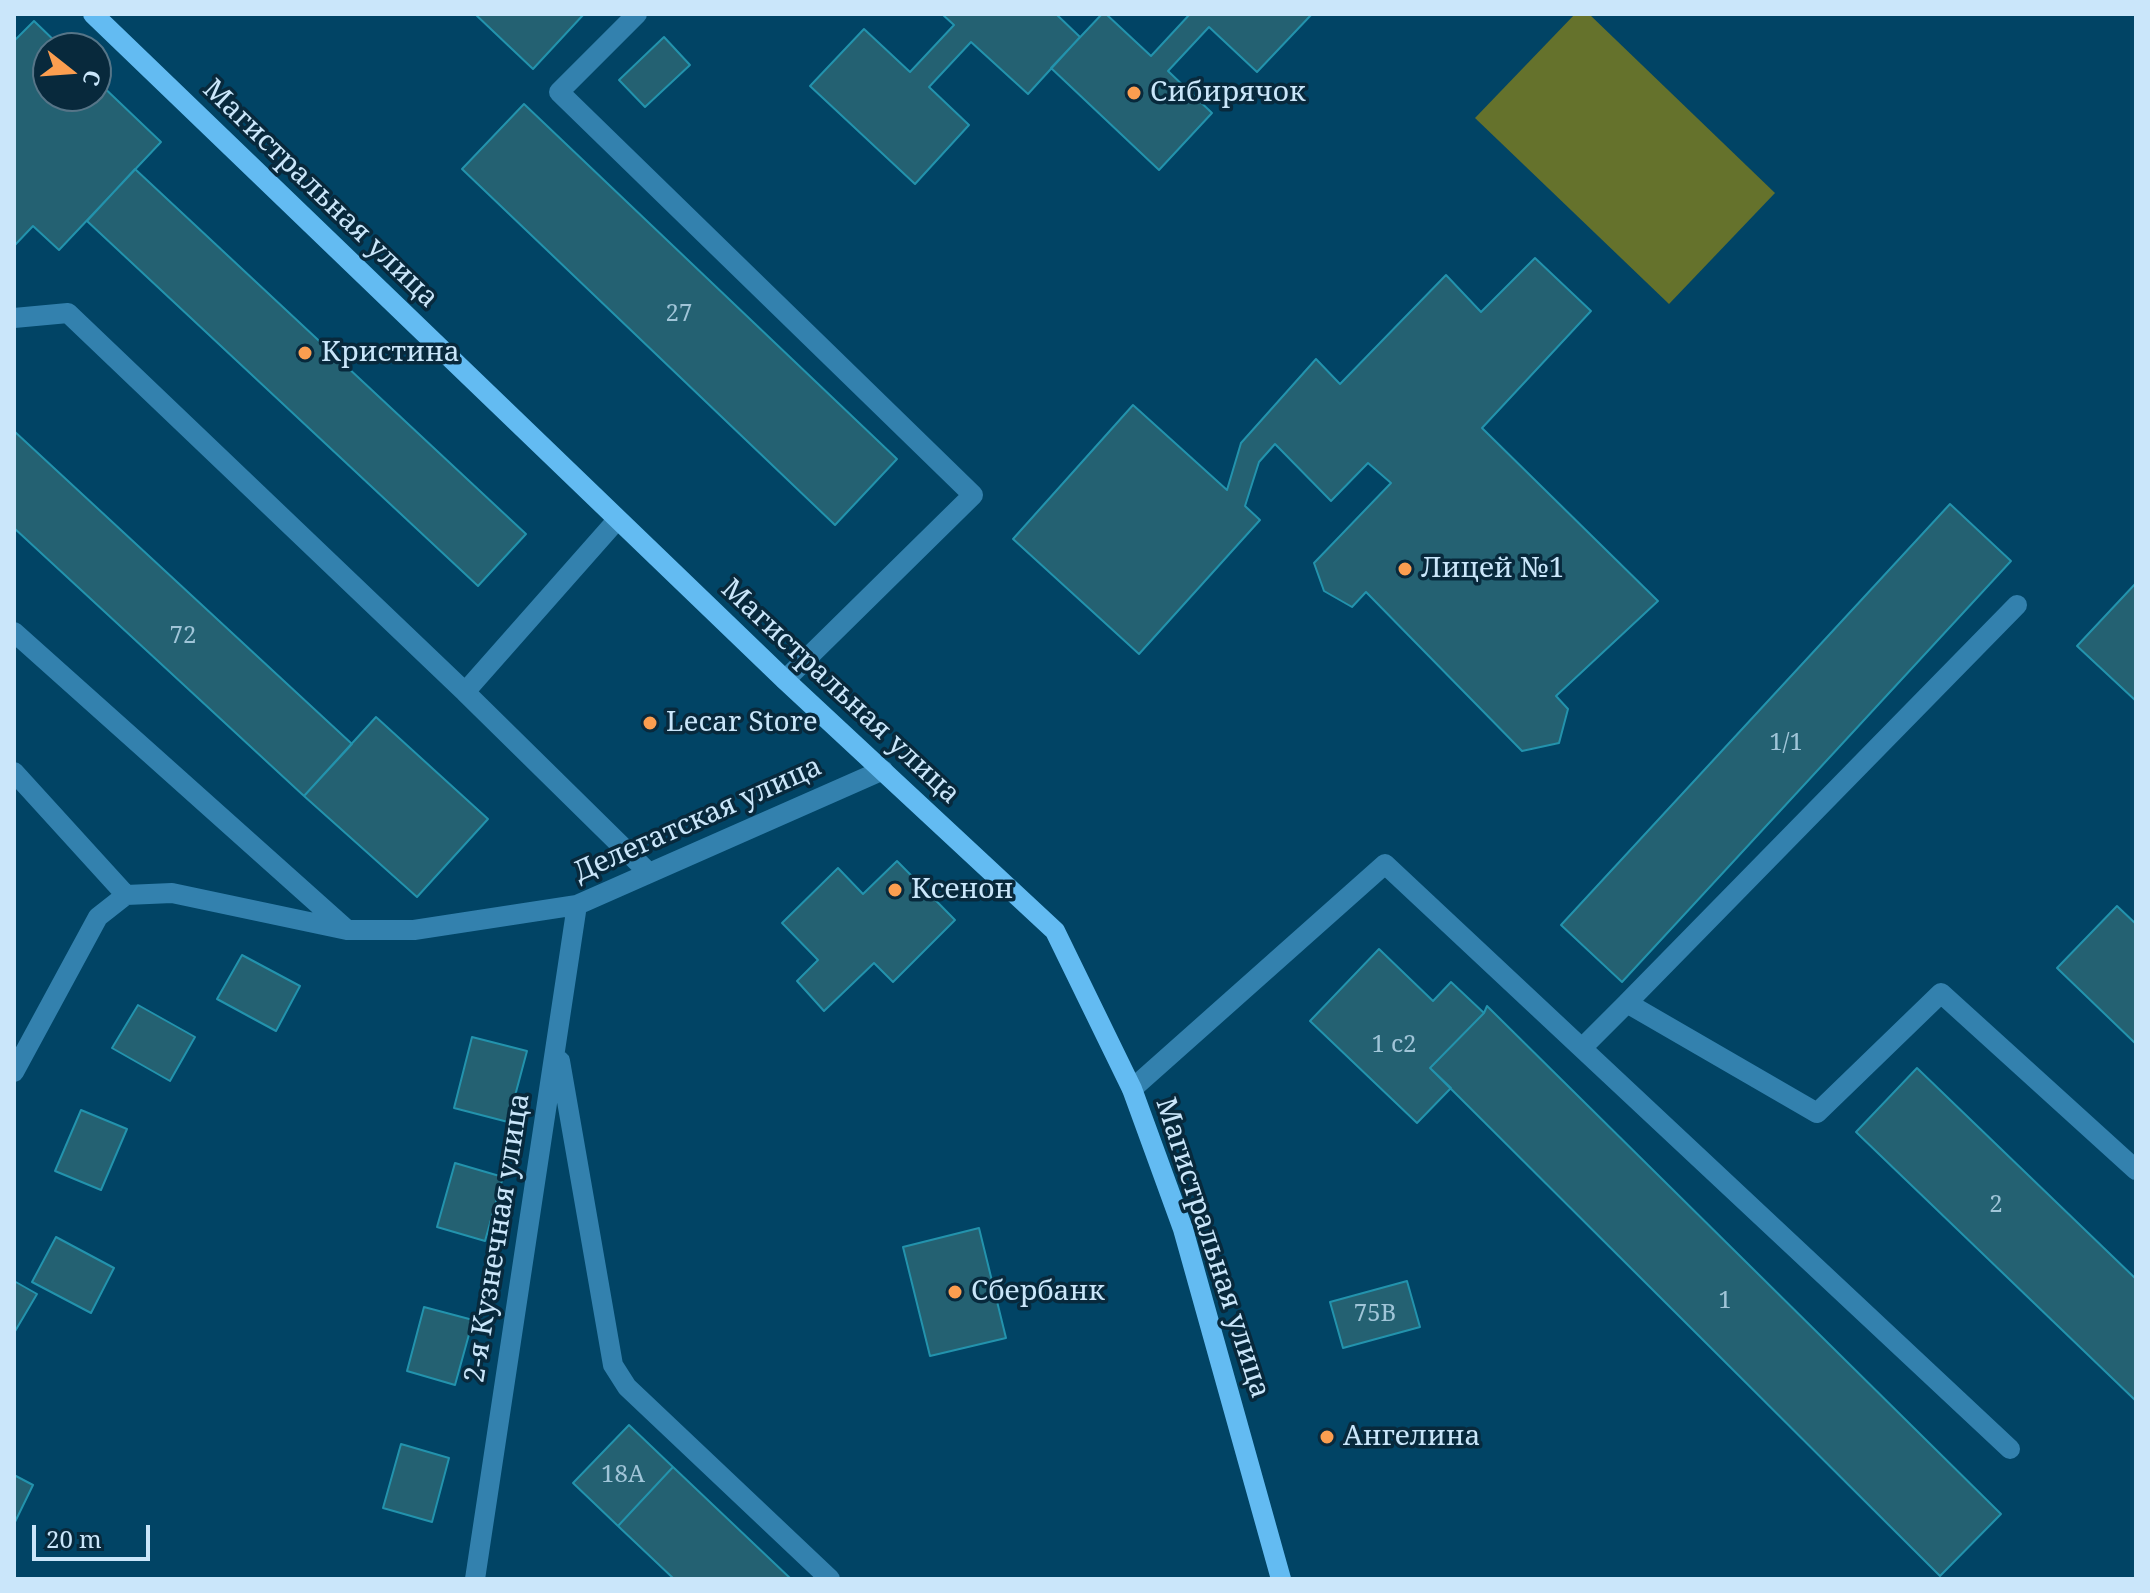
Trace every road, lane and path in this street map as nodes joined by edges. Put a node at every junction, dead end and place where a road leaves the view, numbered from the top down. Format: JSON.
{"nodes":[{"id":1,"x":93,"y":14,"type":"edge"},
{"id":2,"x":637,"y":14,"type":"edge"},
{"id":3,"x":14,"y":318,"type":"edge"},
{"id":4,"x":617,"y":520,"type":"junction"},
{"id":5,"x":2017,"y":605,"type":"dead end"},
{"id":6,"x":14,"y":632,"type":"edge"},
{"id":7,"x":785,"y":680,"type":"junction"},
{"id":8,"x":465,"y":692,"type":"junction"},
{"id":9,"x":883,"y":770,"type":"junction"},
{"id":10,"x":14,"y":772,"type":"edge"},
{"id":11,"x":649,"y":873,"type":"junction"},
{"id":12,"x":126,"y":895,"type":"junction"},
{"id":13,"x":577,"y":905,"type":"junction"},
{"id":14,"x":347,"y":930,"type":"junction"},
{"id":15,"x":1627,"y":1003,"type":"junction"},
{"id":16,"x":556,"y":1041,"type":"junction"},
{"id":17,"x":1582,"y":1048,"type":"junction"},
{"id":18,"x":14,"y":1072,"type":"edge"},
{"id":19,"x":1132,"y":1089,"type":"junction"},
{"id":20,"x":2136,"y":1170,"type":"edge"},
{"id":21,"x":2010,"y":1449,"type":"dead end"},
{"id":22,"x":475,"y":1579,"type":"edge"},
{"id":23,"x":830,"y":1579,"type":"edge"},
{"id":24,"x":1281,"y":1579,"type":"edge"}],
"edges":[{"from":1,"to":4,"type":"main road","name":"Магистральная улица"},
{"from":2,"to":7,"type":"street"},
{"from":3,"to":8,"type":"street"},
{"from":4,"to":7,"type":"main road","name":"Магистральная улица"},
{"from":4,"to":8,"type":"street"},
{"from":5,"to":15,"type":"street"},
{"from":6,"to":14,"type":"street"},
{"from":7,"to":9,"type":"main road","name":"Магистральная улица"},
{"from":8,"to":11,"type":"street"},
{"from":9,"to":11,"type":"street","name":"Делегатская улица"},
{"from":9,"to":19,"type":"main road","name":"Магистральная улица"},
{"from":10,"to":12,"type":"street"},
{"from":11,"to":13,"type":"street","name":"Делегатская улица"},
{"from":12,"to":14,"type":"street","name":"Делегатская улица"},
{"from":12,"to":18,"type":"street"},
{"from":13,"to":14,"type":"street","name":"Делегатская улица"},
{"from":13,"to":16,"type":"street","name":"2-я Кузнечная улица"},
{"from":15,"to":17,"type":"street"},
{"from":15,"to":20,"type":"street"},
{"from":16,"to":22,"type":"street","name":"2-я Кузнечная улица"},
{"from":16,"to":23,"type":"street"},
{"from":17,"to":19,"type":"street"},
{"from":17,"to":21,"type":"street"},
{"from":19,"to":24,"type":"main road","name":"Магистральная улица"}]}
